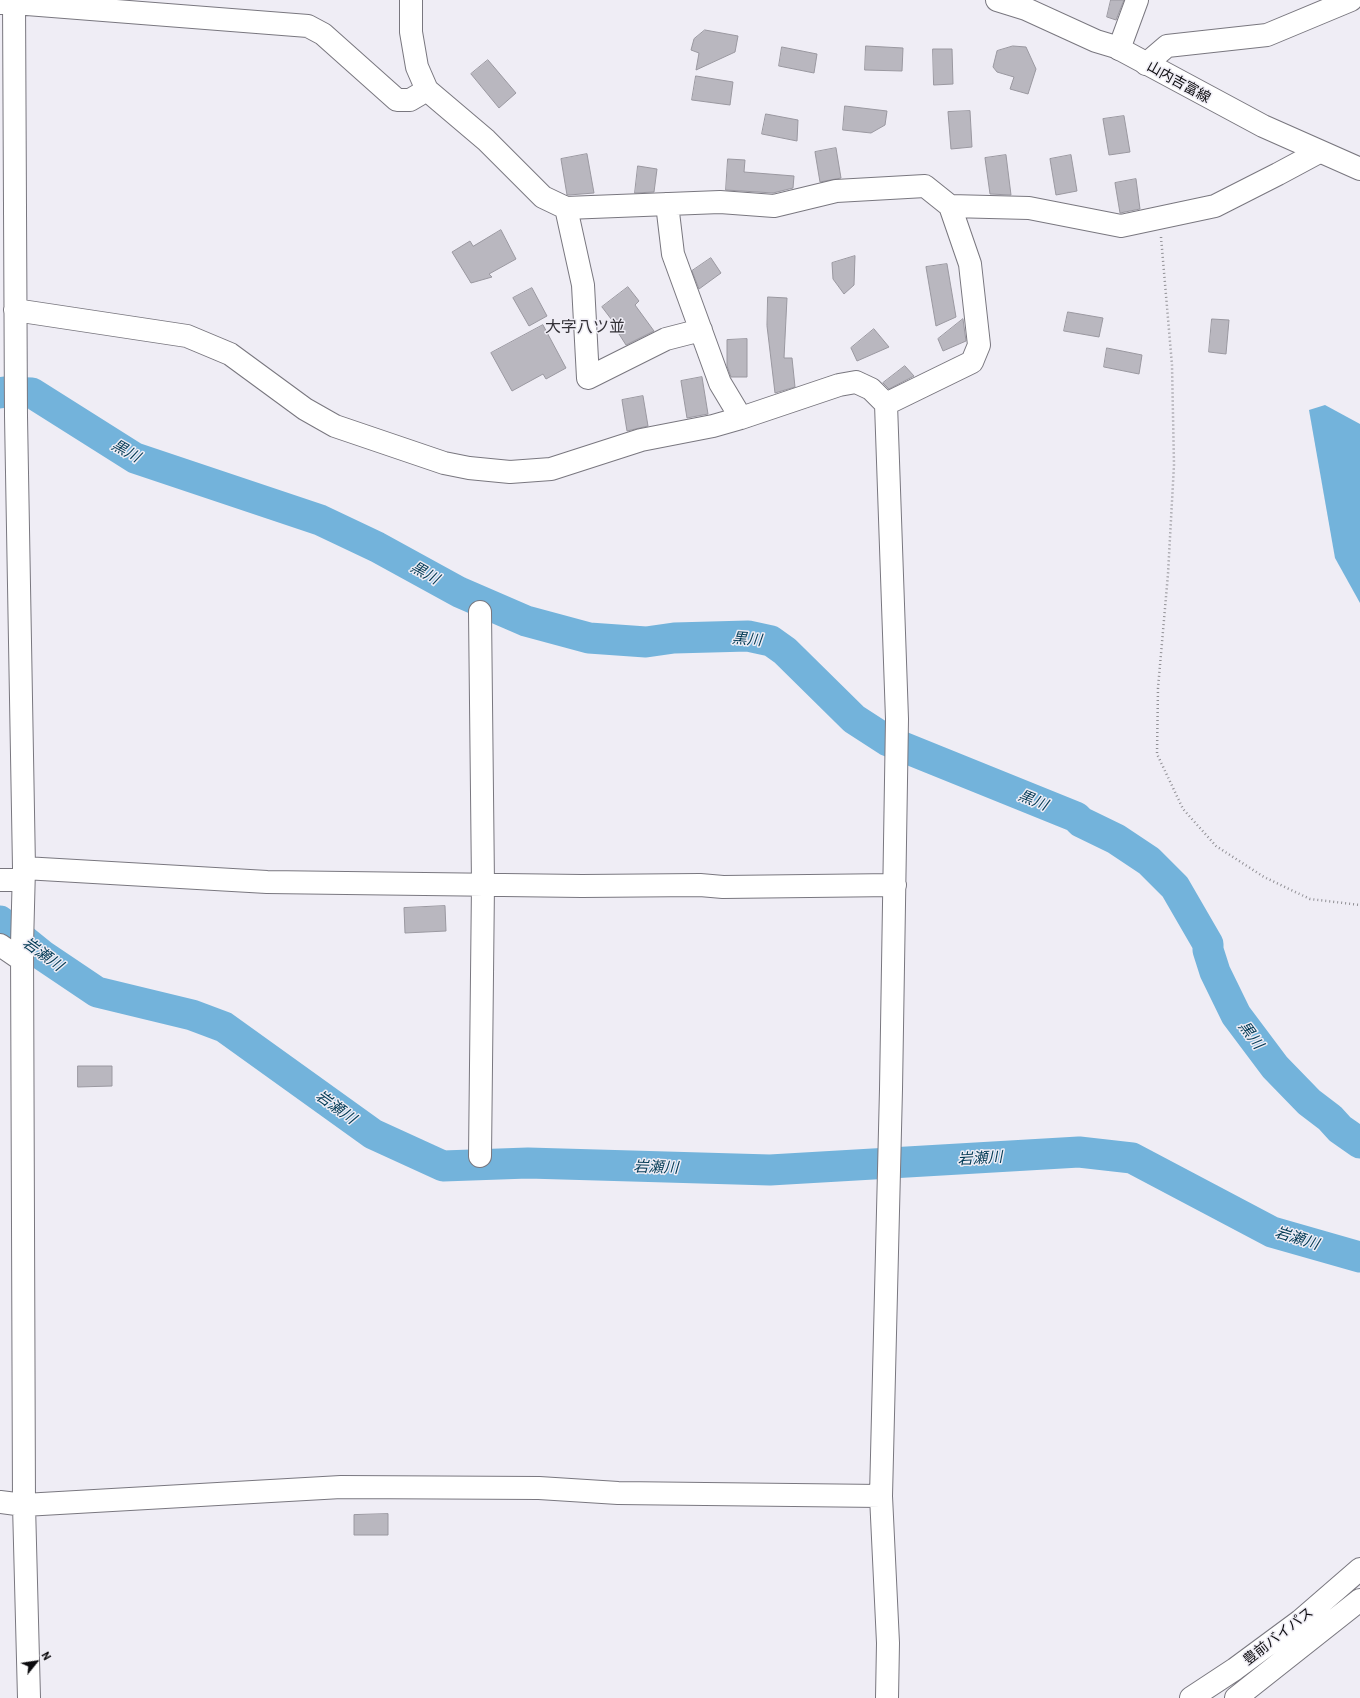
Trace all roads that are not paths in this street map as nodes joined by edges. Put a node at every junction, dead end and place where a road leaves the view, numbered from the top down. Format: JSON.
{"nodes":[{"id":1,"x":411,"y":0,"type":"edge"},
{"id":2,"x":997,"y":0,"type":"edge"},
{"id":3,"x":1137,"y":0,"type":"edge"},
{"id":4,"x":1351,"y":0,"type":"edge"},
{"id":5,"x":9,"y":2,"type":"edge"},
{"id":6,"x":1119,"y":49,"type":"junction"},
{"id":7,"x":1146,"y":64,"type":"junction"},
{"id":8,"x":427,"y":90,"type":"junction"},
{"id":9,"x":1319,"y":152,"type":"junction"},
{"id":10,"x":1360,"y":169,"type":"edge"},
{"id":11,"x":667,"y":204,"type":"junction"},
{"id":12,"x":950,"y":206,"type":"junction"},
{"id":13,"x":566,"y":208,"type":"junction"},
{"id":14,"x":15,"y":310,"type":"junction"},
{"id":15,"x":701,"y":330,"type":"junction"},
{"id":16,"x":886,"y":404,"type":"junction"},
{"id":17,"x":741,"y":418,"type":"junction"},
{"id":18,"x":480,"y":612,"type":"dead end"},
{"id":19,"x":24,"y":874,"type":"junction"},
{"id":20,"x":0,"y":880,"type":"edge"},
{"id":21,"x":483,"y":884,"type":"junction"},
{"id":22,"x":894,"y":885,"type":"junction"},
{"id":23,"x":0,"y":945,"type":"edge"},
{"id":24,"x":22,"y":952,"type":"junction"},
{"id":25,"x":480,"y":1156,"type":"dead end"},
{"id":26,"x":881,"y":1496,"type":"junction"},
{"id":27,"x":0,"y":1502,"type":"edge"},
{"id":28,"x":24,"y":1505,"type":"junction"},
{"id":29,"x":1360,"y":1569,"type":"edge"},
{"id":30,"x":1360,"y":1600,"type":"edge"},
{"id":31,"x":29,"y":1698,"type":"edge"},
{"id":32,"x":887,"y":1698,"type":"edge"},
{"id":33,"x":1191,"y":1698,"type":"edge"},
{"id":34,"x":1236,"y":1698,"type":"edge"}],
"edges":[{"from":1,"to":8,"type":"main road"},
{"from":2,"to":6,"type":"main road","name":"山内吉富線"},
{"from":3,"to":6,"type":"main road"},
{"from":4,"to":7,"type":"main road"},
{"from":5,"to":8,"type":"main road"},
{"from":5,"to":14,"type":"main road"},
{"from":6,"to":7,"type":"main road","name":"山内吉富線"},
{"from":7,"to":9,"type":"main road","name":"山内吉富線"},
{"from":8,"to":13,"type":"main road"},
{"from":9,"to":10,"type":"main road","name":"山内吉富線"},
{"from":9,"to":12,"type":"main road"},
{"from":11,"to":12,"type":"main road"},
{"from":11,"to":13,"type":"main road"},
{"from":11,"to":15,"type":"main road"},
{"from":12,"to":16,"type":"main road"},
{"from":13,"to":15,"type":"main road"},
{"from":14,"to":17,"type":"main road"},
{"from":14,"to":19,"type":"main road"},
{"from":15,"to":17,"type":"main road"},
{"from":16,"to":17,"type":"main road"},
{"from":16,"to":22,"type":"main road"},
{"from":18,"to":21,"type":"main road"},
{"from":19,"to":20,"type":"main road"},
{"from":19,"to":21,"type":"main road"},
{"from":19,"to":24,"type":"main road"},
{"from":21,"to":22,"type":"main road"},
{"from":21,"to":25,"type":"main road"},
{"from":22,"to":26,"type":"main road"},
{"from":23,"to":24,"type":"main road"},
{"from":24,"to":28,"type":"main road"},
{"from":26,"to":28,"type":"main road"},
{"from":26,"to":32,"type":"main road"},
{"from":27,"to":28,"type":"main road"},
{"from":28,"to":31,"type":"main road"},
{"from":29,"to":33,"type":"main road","name":"豊前バイパス"},
{"from":30,"to":34,"type":"main road","name":"豊前バイパス"}]}
